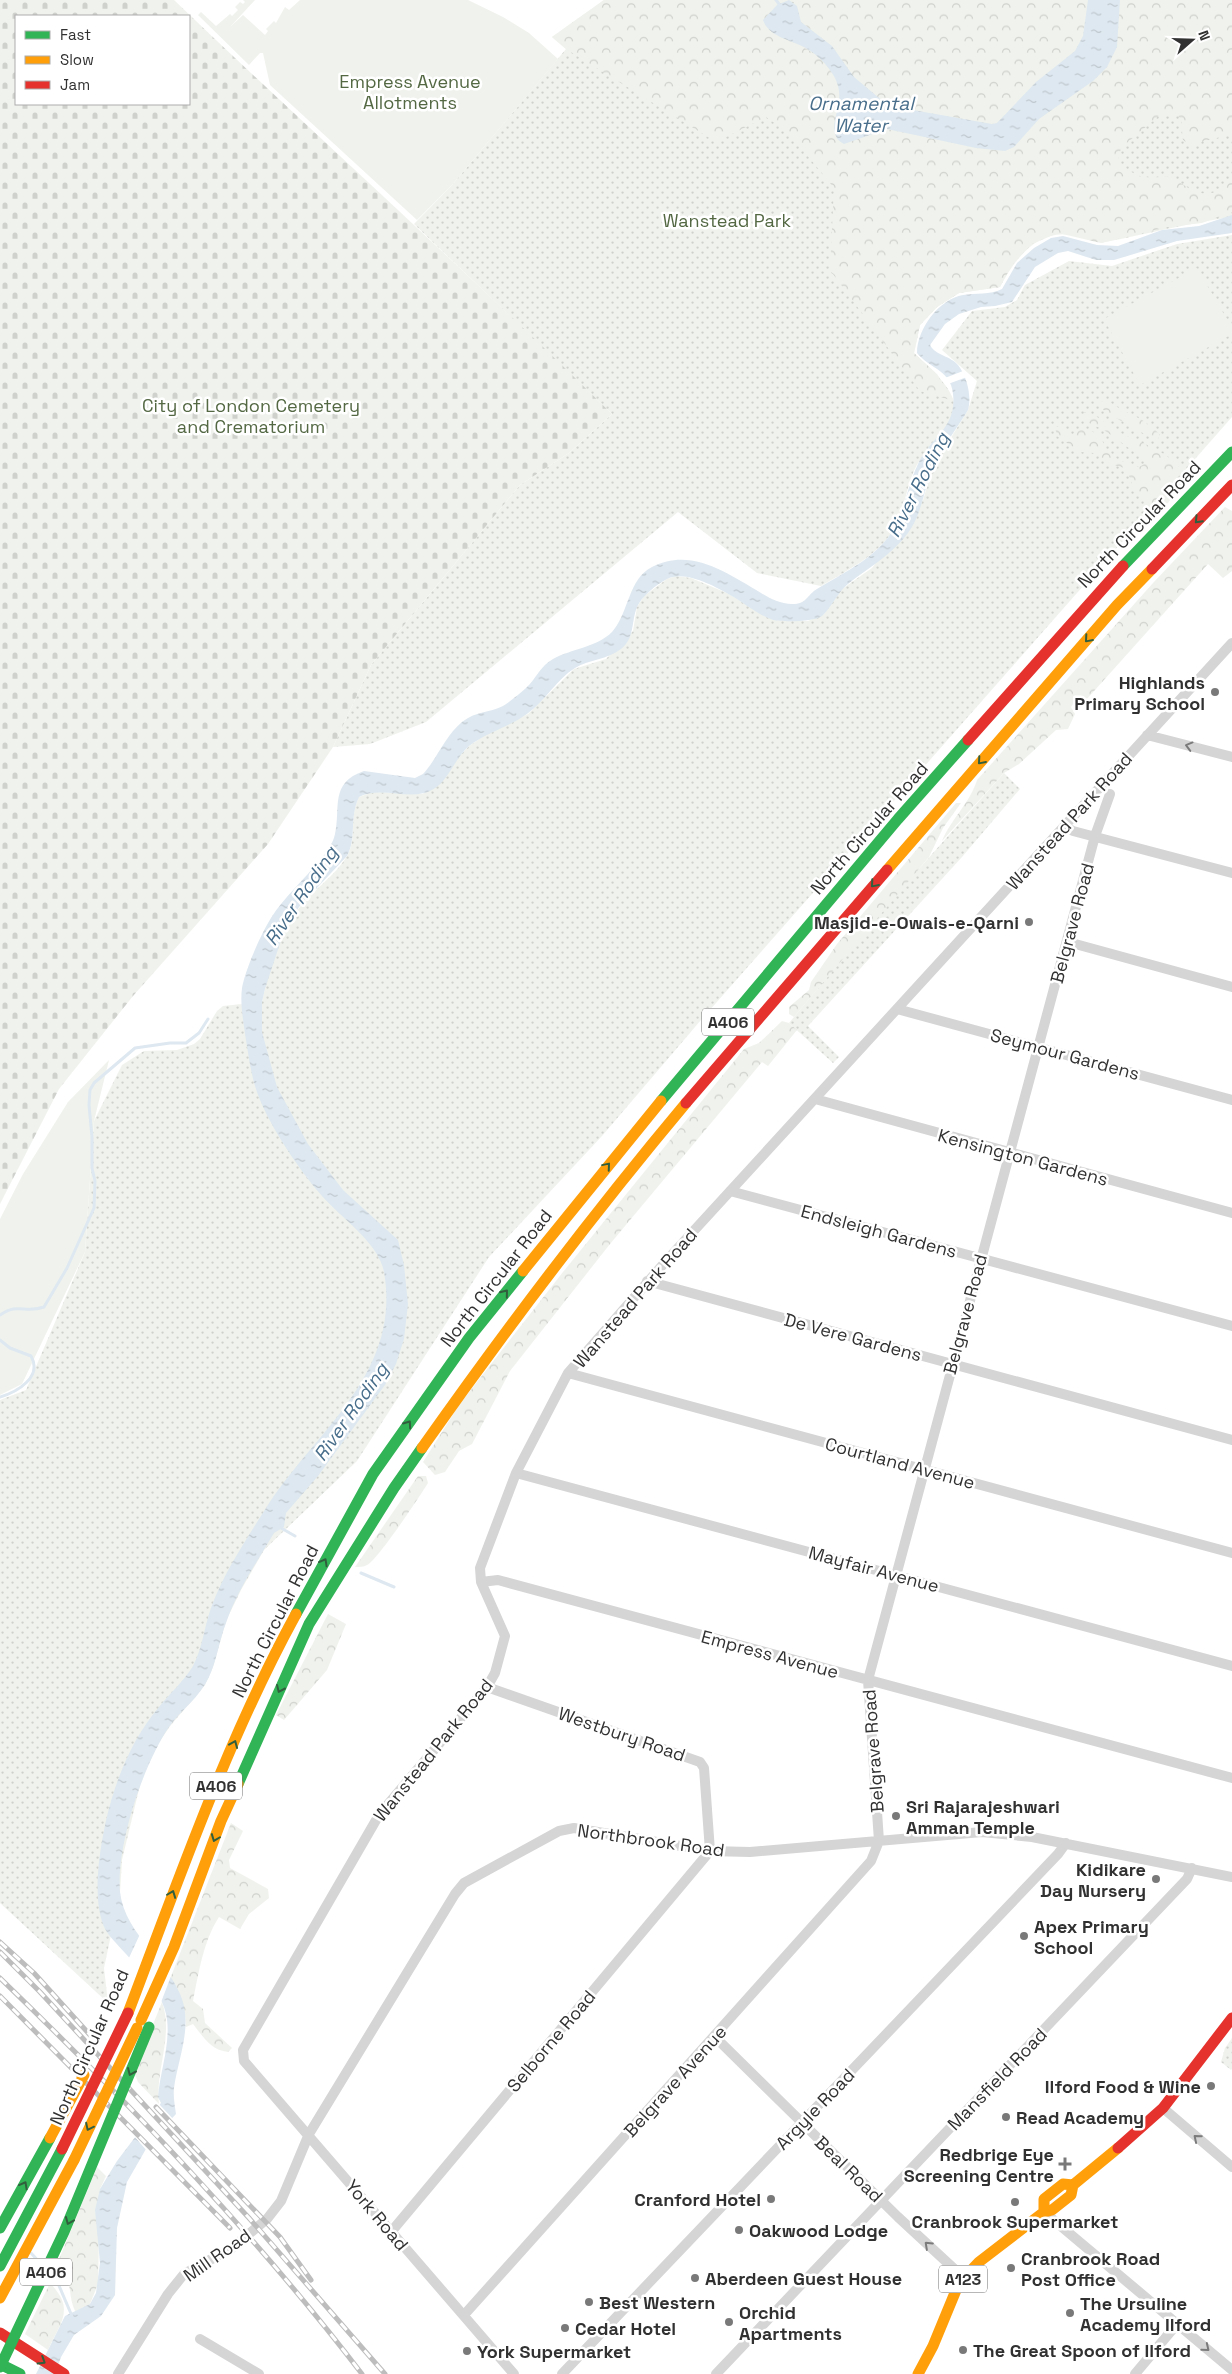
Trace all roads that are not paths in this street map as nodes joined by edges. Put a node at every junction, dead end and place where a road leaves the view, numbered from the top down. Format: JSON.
{"nodes":[{"id":1,"x":1232,"y":452,"type":"edge"},
{"id":2,"x":1232,"y":485,"type":"edge"},
{"id":3,"x":1232,"y":643,"type":"edge"},
{"id":4,"x":1147,"y":735,"type":"junction"},
{"id":5,"x":1232,"y":757,"type":"edge"},
{"id":6,"x":1110,"y":794,"type":"dead end"},
{"id":7,"x":1066,"y":827,"type":"junction"},
{"id":8,"x":1095,"y":836,"type":"junction"},
{"id":9,"x":1232,"y":873,"type":"edge"},
{"id":10,"x":1068,"y":942,"type":"junction"},
{"id":11,"x":1232,"y":987,"type":"edge"},
{"id":12,"x":897,"y":1009,"type":"junction"},
{"id":13,"x":1039,"y":1047,"type":"junction"},
{"id":14,"x":814,"y":1099,"type":"junction"},
{"id":15,"x":1232,"y":1100,"type":"edge"},
{"id":16,"x":1009,"y":1153,"type":"junction"},
{"id":17,"x":730,"y":1191,"type":"junction"},
{"id":18,"x":1232,"y":1213,"type":"edge"},
{"id":19,"x":981,"y":1258,"type":"junction"},
{"id":20,"x":647,"y":1281,"type":"junction"},
{"id":21,"x":1232,"y":1326,"type":"edge"},
{"id":22,"x":952,"y":1364,"type":"junction"},
{"id":23,"x":568,"y":1373,"type":"junction"},
{"id":24,"x":1232,"y":1440,"type":"edge"},
{"id":25,"x":923,"y":1470,"type":"junction"},
{"id":26,"x":516,"y":1473,"type":"junction"},
{"id":27,"x":1232,"y":1553,"type":"edge"},
{"id":28,"x":896,"y":1574,"type":"junction"},
{"id":29,"x":481,"y":1582,"type":"junction"},
{"id":30,"x":1232,"y":1666,"type":"edge"},
{"id":31,"x":868,"y":1680,"type":"junction"},
{"id":32,"x":487,"y":1687,"type":"junction"},
{"id":33,"x":1232,"y":1778,"type":"edge"},
{"id":34,"x":879,"y":1841,"type":"junction"},
{"id":35,"x":1066,"y":1843,"type":"junction"},
{"id":36,"x":710,"y":1851,"type":"junction"},
{"id":37,"x":1192,"y":1868,"type":"junction"},
{"id":38,"x":1232,"y":1877,"type":"edge"},
{"id":39,"x":155,"y":1940,"type":"junction"},
{"id":40,"x":174,"y":1947,"type":"junction"},
{"id":41,"x":1232,"y":2018,"type":"edge"},
{"id":42,"x":715,"y":2037,"type":"junction"},
{"id":43,"x":242,"y":2055,"type":"joint"},
{"id":44,"x":1163,"y":2108,"type":"junction"},
{"id":45,"x":802,"y":2122,"type":"junction"},
{"id":46,"x":309,"y":2134,"type":"junction"},
{"id":47,"x":1232,"y":2167,"type":"edge"},
{"id":48,"x":882,"y":2200,"type":"junction"},
{"id":49,"x":1044,"y":2212,"type":"junction"},
{"id":50,"x":0,"y":2228,"type":"edge"},
{"id":51,"x":391,"y":2232,"type":"junction"},
{"id":52,"x":0,"y":2266,"type":"edge"},
{"id":53,"x":964,"y":2278,"type":"junction"},
{"id":54,"x":0,"y":2298,"type":"edge"},
{"id":55,"x":464,"y":2316,"type":"junction"},
{"id":56,"x":1177,"y":2324,"type":"junction"},
{"id":57,"x":0,"y":2333,"type":"edge"},
{"id":58,"x":200,"y":2340,"type":"dead end"},
{"id":59,"x":7,"y":2369,"type":"edge"},
{"id":60,"x":1232,"y":2370,"type":"edge"},
{"id":61,"x":63,"y":2374,"type":"edge"},
{"id":62,"x":118,"y":2374,"type":"edge"},
{"id":63,"x":259,"y":2374,"type":"edge"},
{"id":64,"x":514,"y":2374,"type":"edge"},
{"id":65,"x":562,"y":2374,"type":"edge"},
{"id":66,"x":716,"y":2374,"type":"edge"},
{"id":67,"x":918,"y":2374,"type":"edge"},
{"id":68,"x":1135,"y":2374,"type":"edge"}],
"edges":[{"from":39,"to":1,"type":"main road","name":"North Circular Road","number":"A406","one_way":true},
{"from":2,"to":40,"type":"main road","name":"North Circular Road","number":"A406","one_way":true},
{"from":3,"to":4,"type":"street","name":"Wanstead Park Road"},
{"from":5,"to":4,"type":"street","one_way":true},
{"from":4,"to":7,"type":"street","name":"Wanstead Park Road"},
{"from":6,"to":8,"type":"street","name":"Belgrave Road"},
{"from":7,"to":8,"type":"street"},
{"from":7,"to":12,"type":"street","name":"Wanstead Park Road"},
{"from":8,"to":9,"type":"street"},
{"from":8,"to":10,"type":"street","name":"Belgrave Road"},
{"from":10,"to":11,"type":"street"},
{"from":10,"to":13,"type":"street","name":"Belgrave Road"},
{"from":12,"to":13,"type":"street","name":"Seymour Gardens"},
{"from":12,"to":14,"type":"street","name":"Wanstead Park Road"},
{"from":13,"to":15,"type":"street","name":"Seymour Gardens"},
{"from":13,"to":16,"type":"street","name":"Belgrave Road"},
{"from":14,"to":16,"type":"street","name":"Kensington Gardens"},
{"from":14,"to":17,"type":"street","name":"Wanstead Park Road"},
{"from":16,"to":18,"type":"street","name":"Kensington Gardens"},
{"from":16,"to":19,"type":"street","name":"Belgrave Road"},
{"from":17,"to":19,"type":"street","name":"Endsleigh Gardens"},
{"from":17,"to":20,"type":"street","name":"Wanstead Park Road"},
{"from":19,"to":21,"type":"street","name":"Endsleigh Gardens"},
{"from":19,"to":22,"type":"street","name":"Belgrave Road"},
{"from":20,"to":22,"type":"street","name":"De Vere Gardens"},
{"from":20,"to":23,"type":"street","name":"Wanstead Park Road"},
{"from":22,"to":24,"type":"street","name":"De Vere Gardens"},
{"from":22,"to":25,"type":"street","name":"Belgrave Road"},
{"from":23,"to":25,"type":"street","name":"Courtland Avenue"},
{"from":23,"to":26,"type":"street","name":"Wanstead Park Road"},
{"from":25,"to":27,"type":"street","name":"Courtland Avenue"},
{"from":25,"to":28,"type":"street","name":"Belgrave Road"},
{"from":26,"to":28,"type":"street","name":"Mayfair Avenue"},
{"from":26,"to":29,"type":"street","name":"Wanstead Park Road"},
{"from":28,"to":30,"type":"street","name":"Mayfair Avenue"},
{"from":28,"to":31,"type":"street","name":"Belgrave Road"},
{"from":29,"to":31,"type":"street","name":"Empress Avenue"},
{"from":29,"to":32,"type":"street","name":"Wanstead Park Road"},
{"from":31,"to":33,"type":"street","name":"Empress Avenue"},
{"from":31,"to":34,"type":"street","name":"Belgrave Road"},
{"from":32,"to":36,"type":"street","name":"Westbury Road"},
{"from":32,"to":43,"type":"street","name":"Wanstead Park Road"},
{"from":34,"to":35,"type":"street","name":"Northbrook Road"},
{"from":34,"to":36,"type":"street","name":"Northbrook Road"},
{"from":34,"to":42,"type":"street","name":"Belgrave Avenue"},
{"from":35,"to":37,"type":"street","name":"Northbrook Road"},
{"from":35,"to":45,"type":"street","name":"Argyle Road"},
{"from":36,"to":46,"type":"street","name":"Northbrook Road"},
{"from":36,"to":51,"type":"street","name":"Selborne Road"},
{"from":37,"to":38,"type":"street","name":"Northbrook Road"},
{"from":37,"to":48,"type":"street","name":"Mansfield Road"},
{"from":50,"to":39,"type":"main road","number":"A406","one_way":true,"bridge":true},
{"from":39,"to":52,"type":"main road","name":"North Circular Road","number":"A406","bridge":true},
{"from":40,"to":54,"type":"main road","name":"North Circular Road","number":"A406","one_way":true,"bridge":true},
{"from":40,"to":59,"type":"main road","number":"A406","one_way":true,"bridge":true},
{"from":41,"to":44,"type":"main road","number":"A123"},
{"from":42,"to":45,"type":"street","name":"Beal Road"},
{"from":42,"to":55,"type":"street","name":"Belgrave Avenue"},
{"from":43,"to":46,"type":"street","name":"York Road"},
{"from":47,"to":44,"type":"street","one_way":true},
{"from":44,"to":49,"type":"main road","number":"A123"},
{"from":45,"to":48,"type":"street","name":"Beal Road"},
{"from":45,"to":65,"type":"street","name":"Argyle Road"},
{"from":46,"to":51,"type":"street","name":"York Road"},
{"from":46,"to":62,"type":"street","name":"Mill Road"},
{"from":53,"to":48,"type":"street","name":"Beal Road","one_way":true},
{"from":48,"to":66,"type":"street","name":"Mansfield Road"},
{"from":49,"to":53,"type":"main road","number":"A123"},
{"from":49,"to":56,"type":"street"},
{"from":51,"to":55,"type":"street","name":"York Road"},
{"from":53,"to":67,"type":"main road","number":"A123"},
{"from":55,"to":64,"type":"street","name":"York Road"},
{"from":56,"to":60,"type":"street","one_way":true},
{"from":56,"to":68,"type":"street"},
{"from":57,"to":61,"type":"main road","one_way":true},
{"from":58,"to":63,"type":"street"}]}
